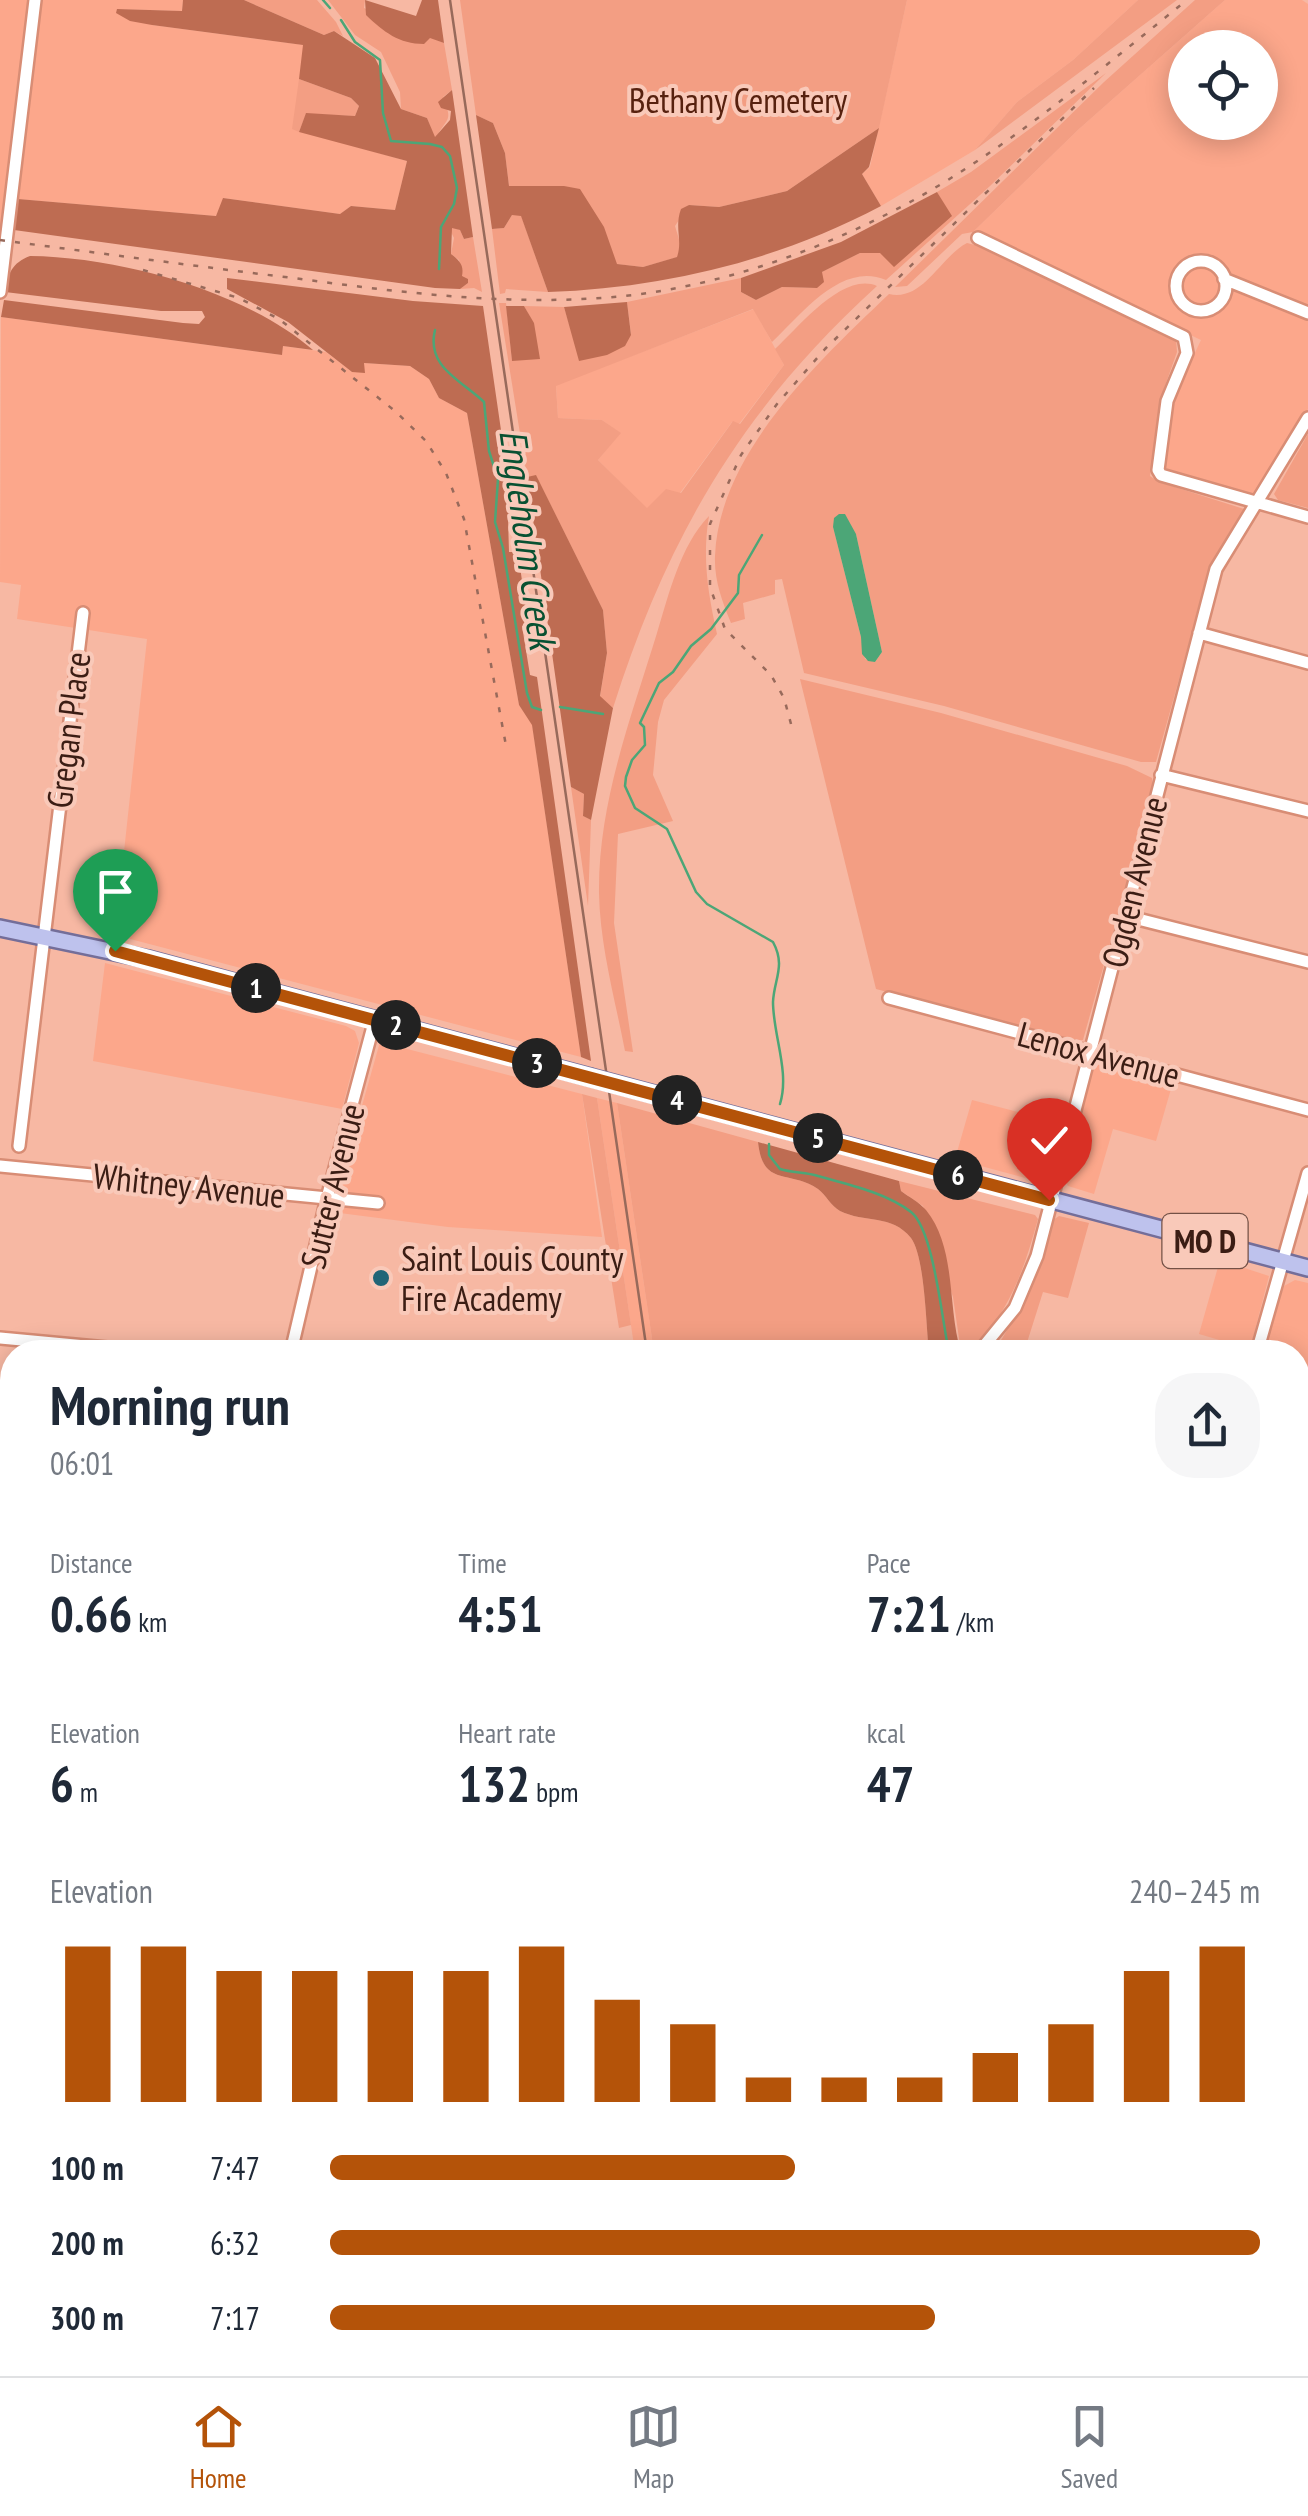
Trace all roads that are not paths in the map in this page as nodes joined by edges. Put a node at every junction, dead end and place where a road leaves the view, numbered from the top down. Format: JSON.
{"nodes":[{"id":1,"x":35,"y":0,"type":"edge"},
{"id":2,"x":978,"y":238,"type":"dead end"},
{"id":3,"x":1224,"y":278,"type":"junction"},
{"id":4,"x":0,"y":292,"type":"edge"},
{"id":5,"x":1308,"y":313,"type":"edge"},
{"id":6,"x":1308,"y":418,"type":"edge"},
{"id":7,"x":1257,"y":503,"type":"junction"},
{"id":8,"x":1308,"y":517,"type":"edge"},
{"id":9,"x":83,"y":612,"type":"dead end"},
{"id":10,"x":1200,"y":633,"type":"junction"},
{"id":11,"x":1308,"y":663,"type":"edge"},
{"id":12,"x":1161,"y":774,"type":"junction"},
{"id":13,"x":1308,"y":811,"type":"edge"},
{"id":14,"x":1126,"y":916,"type":"junction"},
{"id":15,"x":0,"y":928,"type":"edge"},
{"id":16,"x":43,"y":936,"type":"junction"},
{"id":17,"x":1308,"y":962,"type":"edge"},
{"id":18,"x":889,"y":998,"type":"dead end"},
{"id":19,"x":375,"y":1019,"type":"junction"},
{"id":20,"x":1089,"y":1052,"type":"junction"},
{"id":21,"x":1308,"y":1110,"type":"edge"},
{"id":22,"x":19,"y":1146,"type":"dead end"},
{"id":23,"x":0,"y":1166,"type":"edge"},
{"id":24,"x":1308,"y":1173,"type":"edge"},
{"id":25,"x":327,"y":1198,"type":"junction"},
{"id":26,"x":1049,"y":1200,"type":"junction"},
{"id":27,"x":378,"y":1203,"type":"dead end"},
{"id":28,"x":1283,"y":1262,"type":"junction"},
{"id":29,"x":1308,"y":1268,"type":"edge"},
{"id":30,"x":295,"y":1340,"type":"edge"},
{"id":31,"x":989,"y":1340,"type":"edge"},
{"id":32,"x":1260,"y":1340,"type":"edge"}],
"edges":[{"from":1,"to":4,"type":"street"},
{"from":2,"to":7,"type":"street"},
{"from":3,"to":3,"type":"street"},
{"from":3,"to":5,"type":"street"},
{"from":6,"to":7,"type":"street","name":"Ogden Avenue"},
{"from":7,"to":8,"type":"street"},
{"from":7,"to":10,"type":"street","name":"Ogden Avenue"},
{"from":9,"to":16,"type":"street","name":"Gregan Place"},
{"from":10,"to":11,"type":"street"},
{"from":10,"to":12,"type":"street","name":"Ogden Avenue"},
{"from":12,"to":13,"type":"street"},
{"from":12,"to":14,"type":"street","name":"Ogden Avenue"},
{"from":14,"to":17,"type":"street"},
{"from":14,"to":20,"type":"street","name":"Ogden Avenue"},
{"from":15,"to":16,"type":"main road","number":"MO D"},
{"from":16,"to":19,"type":"main road","number":"MO D"},
{"from":16,"to":22,"type":"street","name":"Gregan Place"},
{"from":18,"to":20,"type":"street","name":"Lenox Avenue"},
{"from":19,"to":25,"type":"street","name":"Sutter Avenue"},
{"from":19,"to":26,"type":"main road","number":"MO D","bridge":true},
{"from":20,"to":21,"type":"street","name":"Lenox Avenue"},
{"from":20,"to":26,"type":"street","name":"Ogden Avenue"},
{"from":23,"to":25,"type":"street","name":"Whitney Avenue"},
{"from":24,"to":28,"type":"street"},
{"from":25,"to":27,"type":"street","name":"Whitney Avenue"},
{"from":25,"to":30,"type":"street","name":"Sutter Avenue"},
{"from":26,"to":28,"type":"main road","number":"MO D"},
{"from":26,"to":31,"type":"street","name":"Ogden Avenue"},
{"from":28,"to":29,"type":"main road","number":"MO D"},
{"from":28,"to":32,"type":"street"}]}
